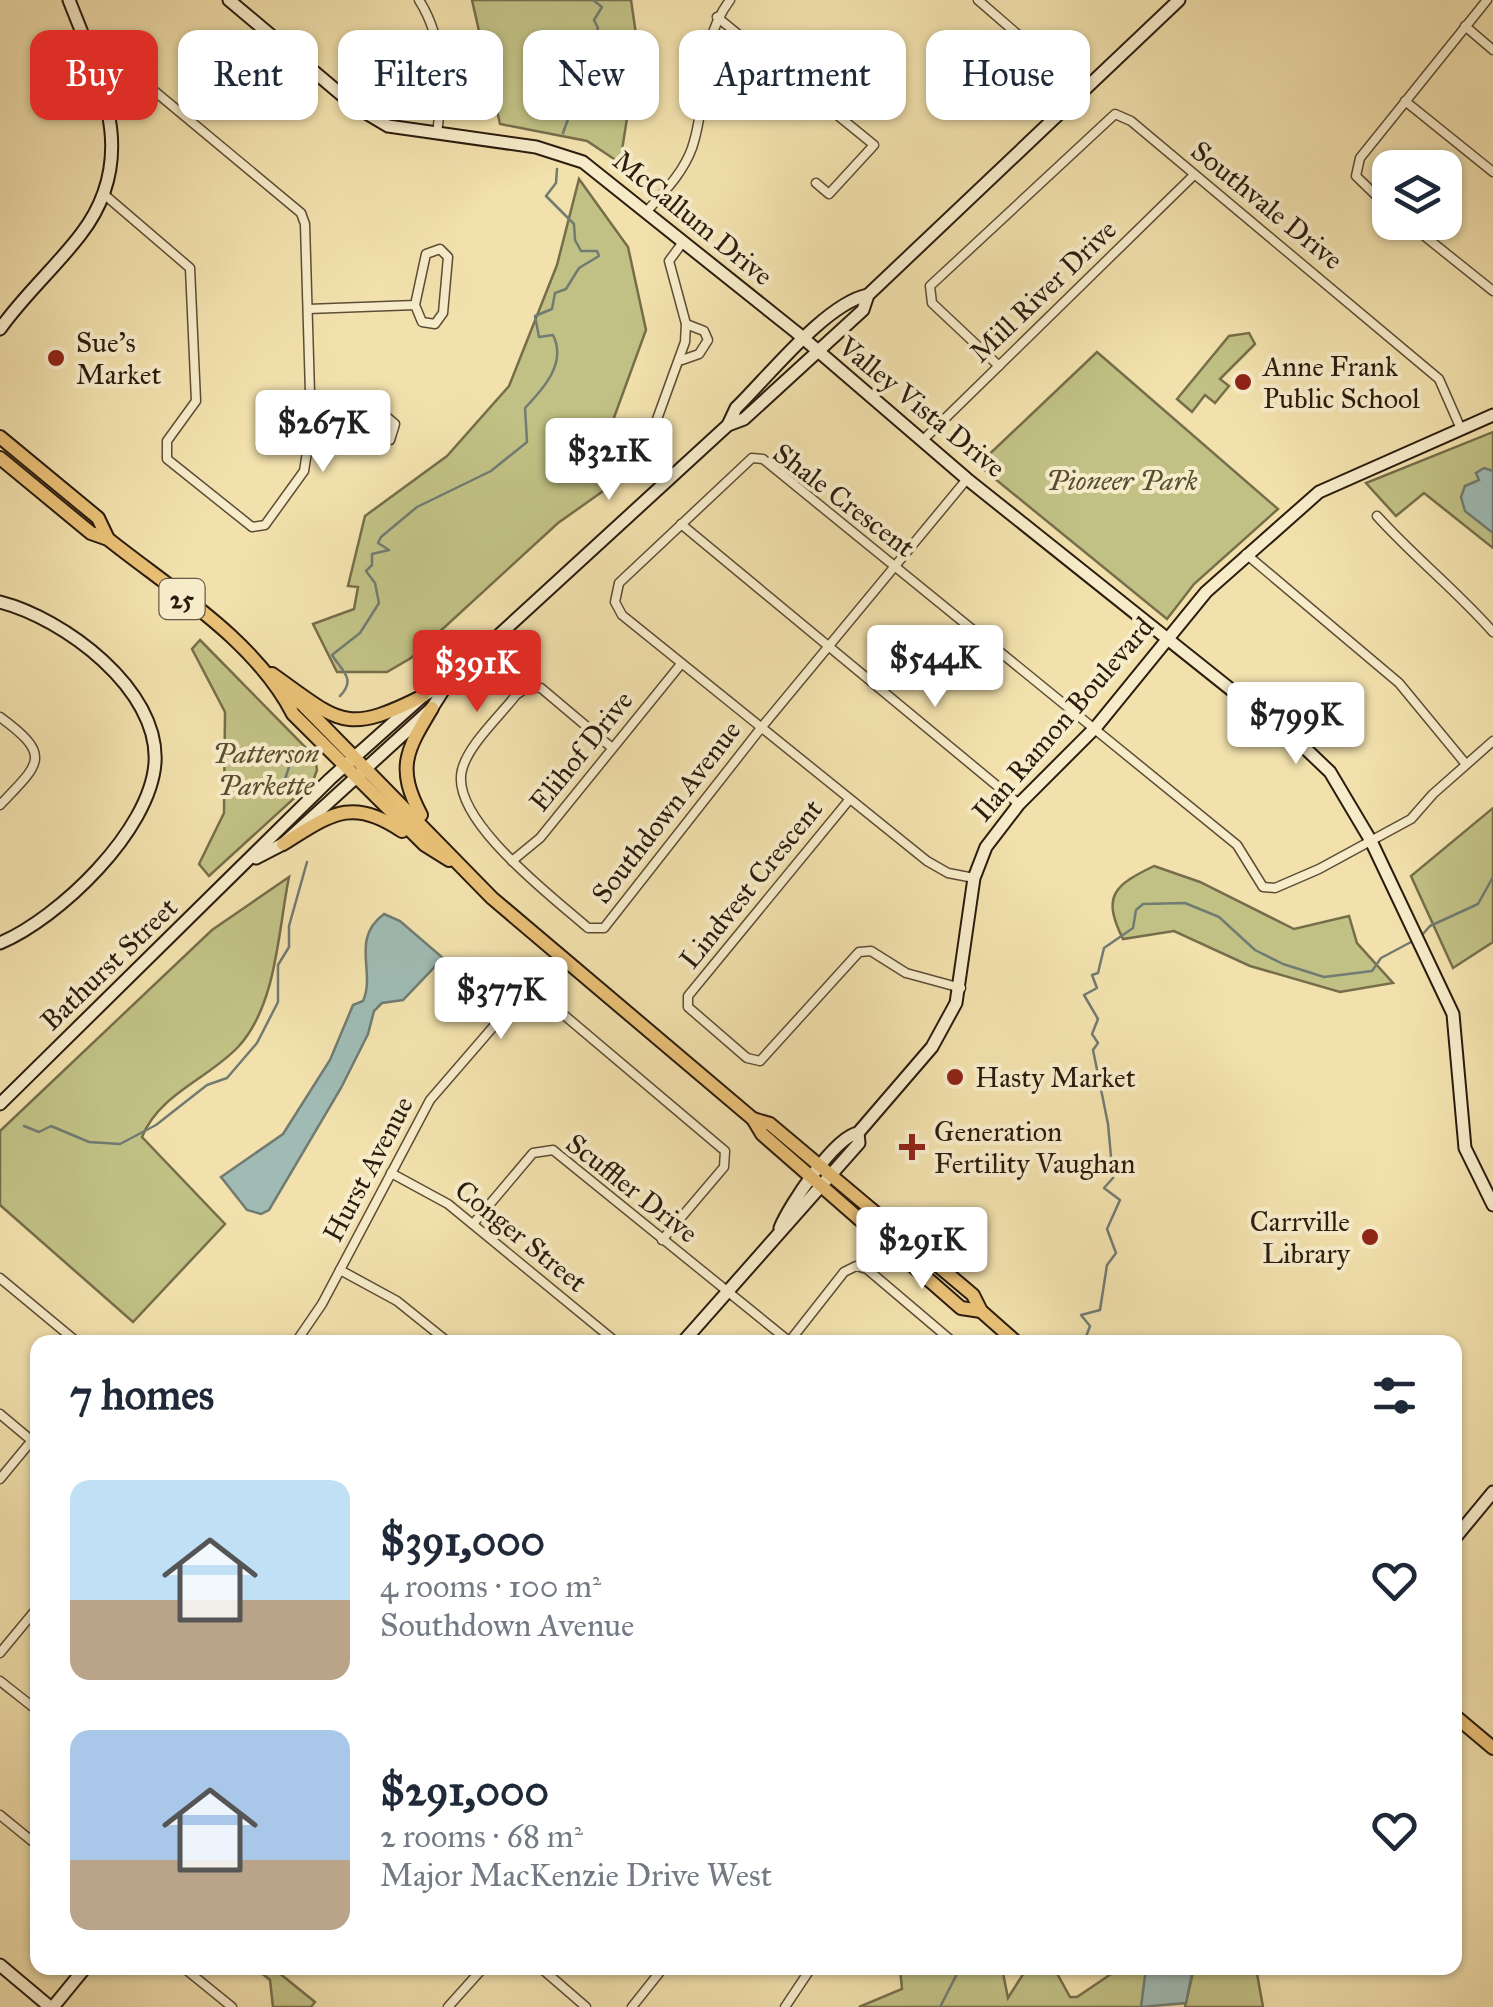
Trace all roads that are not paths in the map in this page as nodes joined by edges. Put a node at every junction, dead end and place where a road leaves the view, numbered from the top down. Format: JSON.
{"nodes":[{"id":1,"x":69,"y":0,"type":"edge"},
{"id":2,"x":229,"y":0,"type":"edge"},
{"id":3,"x":419,"y":0,"type":"edge"},
{"id":4,"x":730,"y":0,"type":"edge"},
{"id":5,"x":978,"y":0,"type":"edge"},
{"id":6,"x":1179,"y":0,"type":"edge"},
{"id":7,"x":1487,"y":0,"type":"edge"},
{"id":8,"x":717,"y":17,"type":"junction"},
{"id":9,"x":1465,"y":26,"type":"junction"},
{"id":10,"x":81,"y":30,"type":"edge"},
{"id":11,"x":1013,"y":30,"type":"edge"},
{"id":12,"x":1493,"y":50,"type":"edge"},
{"id":13,"x":1090,"y":84,"type":"edge"},
{"id":14,"x":158,"y":93,"type":"edge"},
{"id":15,"x":1405,"y":101,"type":"junction"},
{"id":16,"x":111,"y":120,"type":"edge"},
{"id":17,"x":1052,"y":120,"type":"edge"},
{"id":18,"x":436,"y":134,"type":"junction"},
{"id":19,"x":1493,"y":172,"type":"edge"},
{"id":20,"x":1194,"y":175,"type":"junction"},
{"id":21,"x":816,"y":183,"type":"dead end"},
{"id":22,"x":1372,"y":194,"type":"edge"},
{"id":23,"x":106,"y":196,"type":"junction"},
{"id":24,"x":647,"y":211,"type":"junction"},
{"id":25,"x":1429,"y":240,"type":"edge"},
{"id":26,"x":683,"y":242,"type":"junction"},
{"id":27,"x":1493,"y":291,"type":"edge"},
{"id":28,"x":868,"y":294,"type":"junction"},
{"id":29,"x":415,"y":305,"type":"junction"},
{"id":30,"x":308,"y":310,"type":"junction"},
{"id":31,"x":2,"y":322,"type":"edge"},
{"id":32,"x":686,"y":324,"type":"junction"},
{"id":33,"x":804,"y":340,"type":"junction"},
{"id":34,"x":816,"y":352,"type":"junction"},
{"id":35,"x":682,"y":360,"type":"junction"},
{"id":36,"x":999,"y":366,"type":"junction"},
{"id":37,"x":1493,"y":415,"type":"edge"},
{"id":38,"x":728,"y":425,"type":"junction"},
{"id":39,"x":312,"y":427,"type":"junction"},
{"id":40,"x":360,"y":429,"type":"junction"},
{"id":41,"x":1460,"y":429,"type":"junction"},
{"id":42,"x":0,"y":438,"type":"edge"},
{"id":43,"x":923,"y":440,"type":"junction"},
{"id":44,"x":644,"y":455,"type":"dead end"},
{"id":45,"x":0,"y":458,"type":"edge"},
{"id":46,"x":967,"y":479,"type":"junction"},
{"id":47,"x":1377,"y":516,"type":"dead end"},
{"id":48,"x":680,"y":524,"type":"junction"},
{"id":49,"x":108,"y":540,"type":"junction"},
{"id":50,"x":1246,"y":554,"type":"junction"},
{"id":51,"x":894,"y":566,"type":"junction"},
{"id":52,"x":0,"y":602,"type":"edge"},
{"id":53,"x":1493,"y":632,"type":"edge"},
{"id":54,"x":1167,"y":638,"type":"junction"},
{"id":55,"x":828,"y":646,"type":"junction"},
{"id":56,"x":254,"y":661,"type":"junction"},
{"id":57,"x":681,"y":664,"type":"junction"},
{"id":58,"x":450,"y":680,"type":"junction"},
{"id":59,"x":423,"y":696,"type":"junction"},
{"id":60,"x":432,"y":708,"type":"junction"},
{"id":61,"x":0,"y":717,"type":"edge"},
{"id":62,"x":1096,"y":727,"type":"junction"},
{"id":63,"x":760,"y":728,"type":"junction"},
{"id":64,"x":1493,"y":741,"type":"edge"},
{"id":65,"x":610,"y":747,"type":"junction"},
{"id":66,"x":351,"y":762,"type":"junction"},
{"id":67,"x":1465,"y":763,"type":"junction"},
{"id":68,"x":362,"y":772,"type":"junction"},
{"id":69,"x":849,"y":800,"type":"junction"},
{"id":70,"x":1019,"y":804,"type":"junction"},
{"id":71,"x":0,"y":806,"type":"edge"},
{"id":72,"x":430,"y":830,"type":"junction"},
{"id":73,"x":1371,"y":841,"type":"junction"},
{"id":74,"x":283,"y":844,"type":"junction"},
{"id":75,"x":425,"y":846,"type":"junction"},
{"id":76,"x":252,"y":860,"type":"junction"},
{"id":77,"x":512,"y":861,"type":"junction"},
{"id":78,"x":458,"y":865,"type":"junction"},
{"id":79,"x":974,"y":878,"type":"junction"},
{"id":80,"x":0,"y":943,"type":"edge"},
{"id":81,"x":960,"y":988,"type":"junction"},
{"id":82,"x":0,"y":1104,"type":"edge"},
{"id":83,"x":754,"y":1119,"type":"junction"},
{"id":84,"x":826,"y":1171,"type":"junction"},
{"id":85,"x":392,"y":1172,"type":"junction"},
{"id":86,"x":816,"y":1184,"type":"junction"},
{"id":87,"x":1493,"y":1205,"type":"edge"},
{"id":88,"x":473,"y":1224,"type":"junction"},
{"id":89,"x":662,"y":1240,"type":"junction"},
{"id":90,"x":340,"y":1270,"type":"junction"},
{"id":91,"x":0,"y":1278,"type":"edge"},
{"id":92,"x":728,"y":1290,"type":"junction"},
{"id":93,"x":981,"y":1311,"type":"junction"},
{"id":94,"x":69,"y":1335,"type":"edge"},
{"id":95,"x":300,"y":1335,"type":"edge"},
{"id":96,"x":439,"y":1335,"type":"edge"},
{"id":97,"x":608,"y":1335,"type":"edge"},
{"id":98,"x":689,"y":1335,"type":"edge"},
{"id":99,"x":781,"y":1335,"type":"edge"},
{"id":100,"x":794,"y":1335,"type":"edge"},
{"id":101,"x":945,"y":1335,"type":"edge"},
{"id":102,"x":1008,"y":1335,"type":"edge"},
{"id":103,"x":0,"y":1414,"type":"edge"},
{"id":104,"x":30,"y":1433,"type":"edge"},
{"id":105,"x":30,"y":1441,"type":"edge"},
{"id":106,"x":0,"y":1479,"type":"edge"},
{"id":107,"x":1493,"y":1492,"type":"edge"},
{"id":108,"x":1462,"y":1530,"type":"edge"},
{"id":109,"x":30,"y":1617,"type":"edge"},
{"id":110,"x":0,"y":1653,"type":"edge"},
{"id":111,"x":0,"y":1681,"type":"edge"},
{"id":112,"x":30,"y":1704,"type":"edge"},
{"id":113,"x":1462,"y":1722,"type":"edge"},
{"id":114,"x":1493,"y":1748,"type":"edge"},
{"id":115,"x":0,"y":1815,"type":"edge"},
{"id":116,"x":30,"y":1839,"type":"edge"},
{"id":117,"x":0,"y":1965,"type":"edge"},
{"id":118,"x":79,"y":1975,"type":"edge"},
{"id":119,"x":193,"y":1975,"type":"edge"},
{"id":120,"x":478,"y":1975,"type":"edge"},
{"id":121,"x":549,"y":1975,"type":"edge"},
{"id":122,"x":657,"y":1975,"type":"edge"},
{"id":123,"x":806,"y":1975,"type":"edge"},
{"id":124,"x":51,"y":2007,"type":"edge"},
{"id":125,"x":232,"y":2007,"type":"edge"},
{"id":126,"x":448,"y":2007,"type":"edge"},
{"id":127,"x":586,"y":2007,"type":"edge"},
{"id":128,"x":632,"y":2007,"type":"edge"},
{"id":129,"x":785,"y":2007,"type":"edge"}],
"edges":[{"from":1,"to":10,"type":"street"},
{"from":2,"to":18,"type":"street","name":"McCallum Drive"},
{"from":3,"to":18,"type":"street"},
{"from":4,"to":8,"type":"street"},
{"from":5,"to":11,"type":"street"},
{"from":6,"to":13,"type":"street","name":"Bathurst Street"},
{"from":7,"to":9,"type":"street"},
{"from":8,"to":21,"type":"street"},
{"from":8,"to":24,"type":"street"},
{"from":9,"to":12,"type":"street"},
{"from":9,"to":15,"type":"street"},
{"from":14,"to":30,"type":"street"},
{"from":15,"to":19,"type":"street"},
{"from":15,"to":22,"type":"street"},
{"from":16,"to":23,"type":"street"},
{"from":17,"to":28,"type":"street","name":"Bathurst Street"},
{"from":18,"to":24,"type":"street","name":"McCallum Drive"},
{"from":20,"to":36,"type":"street","name":"Mill River Drive"},
{"from":20,"to":36,"type":"street","name":"Southvale Drive"},
{"from":20,"to":41,"type":"street","name":"Southvale Drive"},
{"from":23,"to":31,"type":"street"},
{"from":23,"to":39,"type":"street"},
{"from":24,"to":26,"type":"street","name":"McCallum Drive"},
{"from":25,"to":27,"type":"street"},
{"from":26,"to":32,"type":"street"},
{"from":26,"to":33,"type":"street","name":"McCallum Drive"},
{"from":28,"to":33,"type":"street","name":"Bathurst Street"},
{"from":28,"to":34,"type":"street","name":"Bathurst Street"},
{"from":29,"to":29,"type":"street"},
{"from":29,"to":30,"type":"street"},
{"from":30,"to":39,"type":"street"},
{"from":32,"to":35,"type":"street"},
{"from":32,"to":35,"type":"street"},
{"from":33,"to":34,"type":"street","name":"McCallum Drive"},
{"from":33,"to":38,"type":"street","name":"Bathurst Street"},
{"from":34,"to":38,"type":"street","name":"Bathurst Street"},
{"from":34,"to":43,"type":"street","name":"Valley Vista Drive"},
{"from":35,"to":44,"type":"street"},
{"from":36,"to":43,"type":"street","name":"Mill River Drive"},
{"from":37,"to":41,"type":"street","name":"Ilan Ramon Boulevard"},
{"from":38,"to":58,"type":"street","name":"Bathurst Street"},
{"from":39,"to":40,"type":"street"},
{"from":40,"to":40,"type":"street"},
{"from":41,"to":50,"type":"street","name":"Ilan Ramon Boulevard"},
{"from":42,"to":49,"type":"main road","number":"25"},
{"from":43,"to":46,"type":"street","name":"Valley Vista Drive"},
{"from":45,"to":49,"type":"main road","number":"25"},
{"from":46,"to":51,"type":"street","name":"Southdown Avenue"},
{"from":46,"to":54,"type":"street","name":"Valley Vista Drive"},
{"from":47,"to":53,"type":"street"},
{"from":48,"to":51,"type":"street","name":"Shale Crescent"},
{"from":48,"to":55,"type":"street"},
{"from":48,"to":57,"type":"street","name":"Shale Crescent"},
{"from":49,"to":56,"type":"main road","number":"25"},
{"from":50,"to":54,"type":"street","name":"Ilan Ramon Boulevard"},
{"from":50,"to":67,"type":"street"},
{"from":51,"to":55,"type":"street","name":"Southdown Avenue"},
{"from":51,"to":62,"type":"street","name":"Shale Crescent"},
{"from":52,"to":80,"type":"street"},
{"from":54,"to":62,"type":"street","name":"Ilan Ramon Boulevard"},
{"from":54,"to":73,"type":"street","name":"Valley Vista Drive"},
{"from":55,"to":63,"type":"street","name":"Southdown Avenue"},
{"from":55,"to":70,"type":"street"},
{"from":56,"to":59,"type":"main road"},
{"from":56,"to":66,"type":"main road","number":"25"},
{"from":57,"to":63,"type":"street","name":"Shale Crescent"},
{"from":57,"to":65,"type":"street","name":"Elihof Drive"},
{"from":58,"to":59,"type":"street","name":"Bathurst Street"},
{"from":58,"to":60,"type":"street","name":"Bathurst Street"},
{"from":59,"to":66,"type":"street","name":"Bathurst Street"},
{"from":60,"to":68,"type":"street","name":"Bathurst Street"},
{"from":60,"to":72,"type":"main road"},
{"from":61,"to":71,"type":"street"},
{"from":62,"to":70,"type":"street","name":"Ilan Ramon Boulevard"},
{"from":62,"to":73,"type":"street","name":"Shale Crescent"},
{"from":63,"to":69,"type":"street","name":"Shale Crescent"},
{"from":63,"to":77,"type":"street","name":"Southdown Avenue"},
{"from":64,"to":67,"type":"street"},
{"from":65,"to":77,"type":"street","name":"Elihof Drive"},
{"from":65,"to":77,"type":"street","name":"Southdown Avenue"},
{"from":66,"to":68,"type":"main road","number":"25"},
{"from":66,"to":76,"type":"street","name":"Bathurst Street"},
{"from":67,"to":73,"type":"street"},
{"from":68,"to":72,"type":"main road","number":"25"},
{"from":68,"to":74,"type":"street","name":"Bathurst Street"},
{"from":68,"to":75,"type":"main road","number":"25"},
{"from":69,"to":79,"type":"street","name":"Shale Crescent"},
{"from":69,"to":81,"type":"street","name":"Lindvest Crescent"},
{"from":70,"to":79,"type":"street","name":"Ilan Ramon Boulevard"},
{"from":72,"to":78,"type":"main road","number":"25"},
{"from":73,"to":87,"type":"street","name":"Valley Vista Drive"},
{"from":74,"to":75,"type":"main road"},
{"from":74,"to":76,"type":"street","name":"Bathurst Street"},
{"from":75,"to":78,"type":"main road","number":"25"},
{"from":76,"to":82,"type":"street","name":"Bathurst Street"},
{"from":78,"to":83,"type":"main road","number":"25"},
{"from":79,"to":81,"type":"street","name":"Ilan Ramon Boulevard"},
{"from":81,"to":84,"type":"street","name":"Ilan Ramon Boulevard"},
{"from":83,"to":84,"type":"main road","number":"25"},
{"from":83,"to":86,"type":"main road","number":"25"},
{"from":84,"to":86,"type":"street","name":"Ilan Ramon Boulevard"},
{"from":84,"to":93,"type":"main road","number":"25"},
{"from":85,"to":88,"type":"street","name":"Conger Street"},
{"from":85,"to":89,"type":"street","name":"Hurst Avenue"},
{"from":85,"to":90,"type":"street","name":"Hurst Avenue"},
{"from":86,"to":92,"type":"street","name":"Ilan Ramon Boulevard"},
{"from":86,"to":93,"type":"main road","number":"25"},
{"from":88,"to":89,"type":"street","name":"Scuffler Drive"},
{"from":88,"to":97,"type":"street","name":"Conger Street"},
{"from":89,"to":92,"type":"street","name":"Scuffler Drive"},
{"from":90,"to":95,"type":"street","name":"Hurst Avenue"},
{"from":90,"to":96,"type":"street"},
{"from":91,"to":94,"type":"street"},
{"from":92,"to":98,"type":"street","name":"Ilan Ramon Boulevard"},
{"from":92,"to":99,"type":"street","name":"Scuffler Drive"},
{"from":93,"to":102,"type":"main road","number":"25"},
{"from":100,"to":101,"type":"street"},
{"from":103,"to":104,"type":"street"},
{"from":105,"to":106,"type":"street"},
{"from":107,"to":108,"type":"street"},
{"from":109,"to":110,"type":"street"},
{"from":111,"to":112,"type":"street"},
{"from":113,"to":114,"type":"main road"},
{"from":115,"to":116,"type":"street"},
{"from":117,"to":124,"type":"street"},
{"from":118,"to":124,"type":"street"},
{"from":119,"to":125,"type":"street"},
{"from":120,"to":126,"type":"street"},
{"from":121,"to":127,"type":"street"},
{"from":122,"to":128,"type":"street"},
{"from":123,"to":129,"type":"street"}]}
